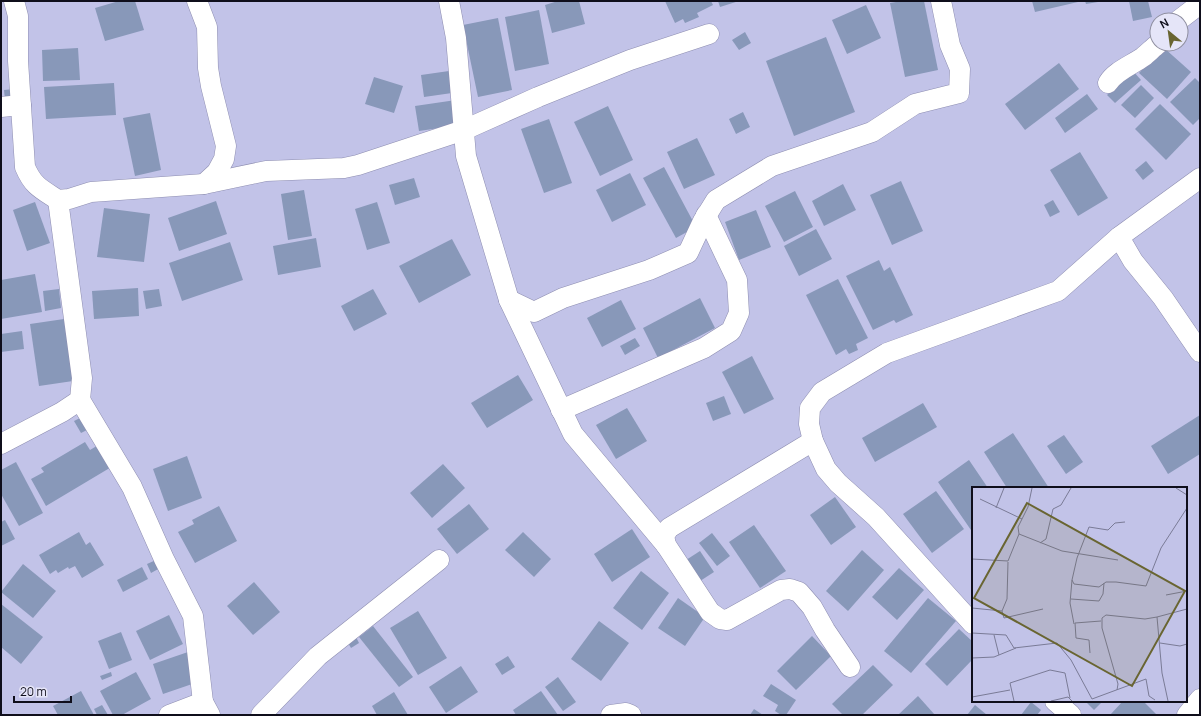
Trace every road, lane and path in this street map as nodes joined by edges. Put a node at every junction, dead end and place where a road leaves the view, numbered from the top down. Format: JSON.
{"nodes":[{"id":1,"x":14,"y":1,"type":"edge"},
{"id":2,"x":197,"y":1,"type":"edge"},
{"id":3,"x":449,"y":1,"type":"edge"},
{"id":4,"x":941,"y":1,"type":"edge"},
{"id":5,"x":1200,"y":4,"type":"edge"},
{"id":6,"x":1189,"y":12,"type":"edge"},
{"id":7,"x":709,"y":34,"type":"dead end"},
{"id":8,"x":1149,"y":52,"type":"edge"},
{"id":9,"x":1108,"y":83,"type":"dead end"},
{"id":10,"x":21,"y":105,"type":"junction"},
{"id":11,"x":1,"y":107,"type":"edge"},
{"id":12,"x":464,"y":130,"type":"junction"},
{"id":13,"x":1200,"y":178,"type":"edge"},
{"id":14,"x":204,"y":184,"type":"junction"},
{"id":15,"x":58,"y":200,"type":"junction"},
{"id":16,"x":706,"y":216,"type":"junction"},
{"id":17,"x":1119,"y":238,"type":"junction"},
{"id":18,"x":509,"y":300,"type":"junction"},
{"id":19,"x":1200,"y":352,"type":"edge"},
{"id":20,"x":80,"y":400,"type":"junction"},
{"id":21,"x":562,"y":410,"type":"junction"},
{"id":22,"x":813,"y":442,"type":"junction"},
{"id":23,"x":1,"y":444,"type":"edge"},
{"id":24,"x":666,"y":545,"type":"junction"},
{"id":25,"x":439,"y":560,"type":"dead end"},
{"id":26,"x":972,"y":623,"type":"edge"},
{"id":27,"x":850,"y":667,"type":"dead end"},
{"id":28,"x":1200,"y":699,"type":"edge"},
{"id":29,"x":1056,"y":702,"type":"edge"},
{"id":30,"x":206,"y":708,"type":"edge"},
{"id":31,"x":169,"y":715,"type":"edge"},
{"id":32,"x":261,"y":715,"type":"edge"},
{"id":33,"x":611,"y":715,"type":"edge"},
{"id":34,"x":631,"y":715,"type":"edge"},
{"id":35,"x":1071,"y":715,"type":"edge"},
{"id":36,"x":1187,"y":715,"type":"edge"}],
"edges":[{"from":1,"to":10,"type":"street"},
{"from":2,"to":14,"type":"street"},
{"from":3,"to":12,"type":"street"},
{"from":4,"to":16,"type":"street"},
{"from":5,"to":6,"type":"street"},
{"from":7,"to":12,"type":"street"},
{"from":8,"to":9,"type":"street"},
{"from":10,"to":11,"type":"street"},
{"from":10,"to":15,"type":"street"},
{"from":12,"to":14,"type":"street"},
{"from":12,"to":18,"type":"street"},
{"from":13,"to":17,"type":"street"},
{"from":14,"to":15,"type":"street"},
{"from":15,"to":20,"type":"street"},
{"from":16,"to":18,"type":"street"},
{"from":16,"to":21,"type":"street"},
{"from":17,"to":19,"type":"street"},
{"from":17,"to":22,"type":"street"},
{"from":18,"to":21,"type":"street"},
{"from":20,"to":23,"type":"street"},
{"from":20,"to":30,"type":"street"},
{"from":21,"to":24,"type":"street"},
{"from":22,"to":24,"type":"street"},
{"from":22,"to":26,"type":"street"},
{"from":24,"to":27,"type":"street"},
{"from":25,"to":32,"type":"street"},
{"from":28,"to":36,"type":"street"},
{"from":29,"to":35,"type":"street"},
{"from":30,"to":31,"type":"street"},
{"from":33,"to":34,"type":"street"}]}
